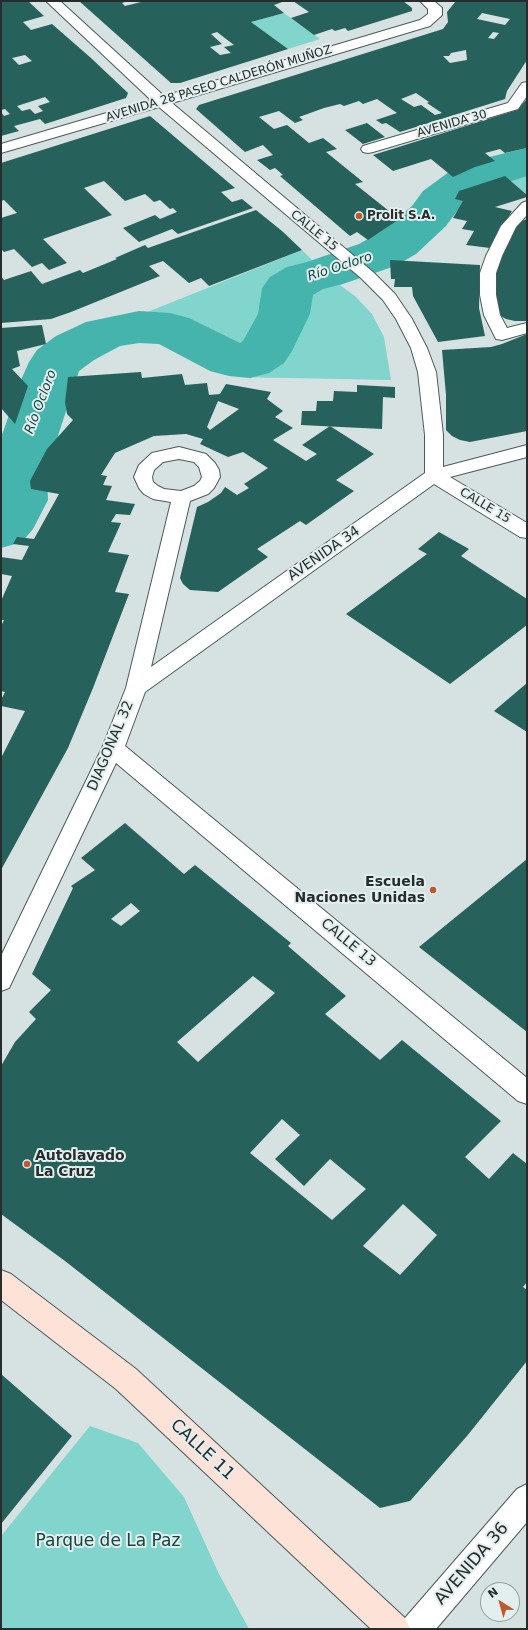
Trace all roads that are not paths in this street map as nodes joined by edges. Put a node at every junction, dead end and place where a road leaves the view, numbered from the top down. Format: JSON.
{"nodes":[{"id":1,"x":52,"y":1,"type":"edge"},
{"id":2,"x":426,"y":1,"type":"edge"},
{"id":3,"x":527,"y":86,"type":"edge"},
{"id":4,"x":161,"y":102,"type":"junction"},
{"id":5,"x":368,"y":148,"type":"dead end"},
{"id":6,"x":1,"y":149,"type":"edge"},
{"id":7,"x":527,"y":206,"type":"edge"},
{"id":8,"x":527,"y":328,"type":"edge"},
{"id":9,"x":527,"y":451,"type":"edge"},
{"id":10,"x":434,"y":476,"type":"junction"},
{"id":11,"x":182,"y":497,"type":"dead end"},
{"id":12,"x":527,"y":532,"type":"edge"},
{"id":13,"x":136,"y":688,"type":"junction"},
{"id":14,"x":113,"y":748,"type":"junction"},
{"id":15,"x":1,"y":981,"type":"edge"},
{"id":16,"x":527,"y":1093,"type":"edge"},
{"id":17,"x":1,"y":1282,"type":"edge"},
{"id":18,"x":527,"y":1499,"type":"edge"},
{"id":19,"x":394,"y":1629,"type":"edge"},
{"id":20,"x":416,"y":1629,"type":"edge"}],
"edges":[{"from":1,"to":4,"type":"street","name":"CALLE 15"},
{"from":2,"to":4,"type":"street","name":"AVENIDA 28 PASEO CALDERÓN MUÑOZ"},
{"from":3,"to":5,"type":"street","name":"AVENIDA 30"},
{"from":4,"to":6,"type":"street","name":"AVENIDA 28 PASEO CALDERÓN MUÑOZ"},
{"from":4,"to":10,"type":"street","name":"CALLE 15"},
{"from":7,"to":8,"type":"street"},
{"from":9,"to":10,"type":"street","name":"AVENIDA 34"},
{"from":10,"to":12,"type":"street","name":"CALLE 15"},
{"from":10,"to":13,"type":"street","name":"AVENIDA 34"},
{"from":11,"to":13,"type":"street","name":"DIAGONAL 32"},
{"from":13,"to":14,"type":"street","name":"DIAGONAL 32"},
{"from":14,"to":15,"type":"street","name":"DIAGONAL 32"},
{"from":14,"to":16,"type":"street","name":"CALLE 13"},
{"from":17,"to":19,"type":"main road","name":"CALLE 11"},
{"from":18,"to":20,"type":"street","name":"AVENIDA 36"}]}
